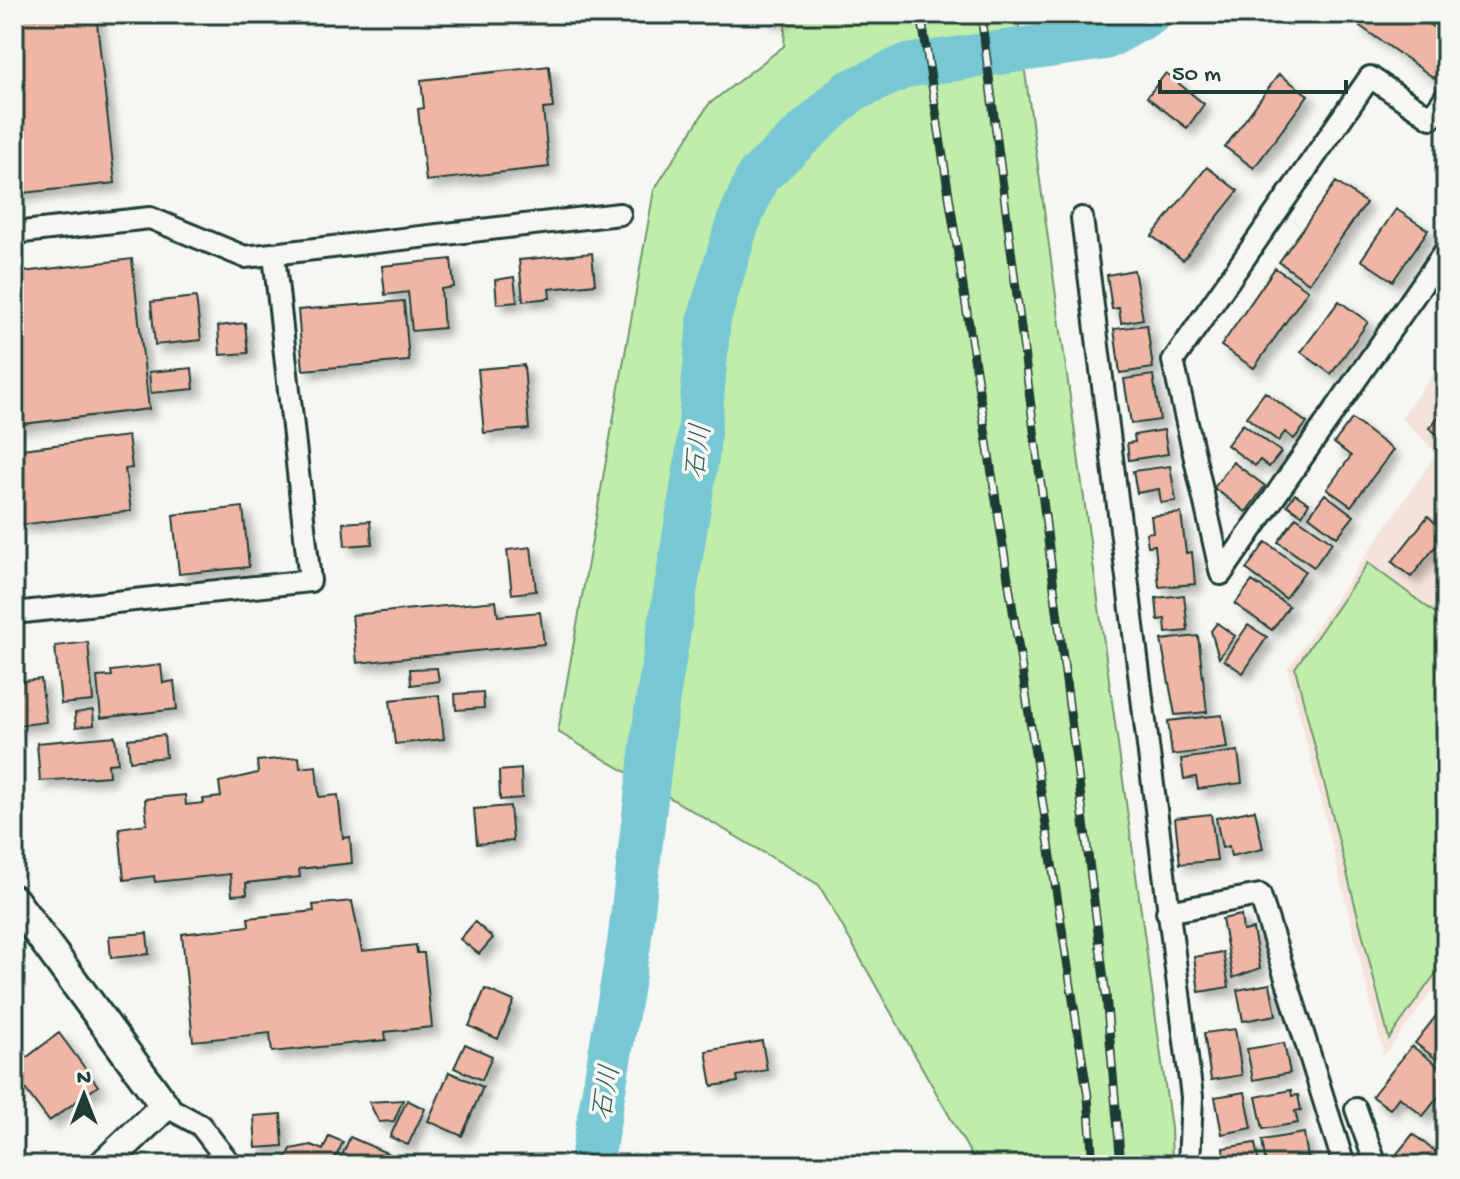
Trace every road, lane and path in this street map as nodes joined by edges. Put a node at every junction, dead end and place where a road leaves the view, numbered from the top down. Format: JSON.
{"nodes":[{"id":1,"x":1446,"y":96,"type":"edge"},
{"id":2,"x":620,"y":214,"type":"dead end"},
{"id":3,"x":1082,"y":218,"type":"dead end"},
{"id":4,"x":14,"y":233,"type":"edge"},
{"id":5,"x":1446,"y":250,"type":"edge"},
{"id":6,"x":274,"y":255,"type":"junction"},
{"id":7,"x":14,"y":613,"type":"edge"},
{"id":8,"x":14,"y":900,"type":"edge"},
{"id":9,"x":1167,"y":912,"type":"junction"},
{"id":10,"x":165,"y":1106,"type":"junction"},
{"id":11,"x":1356,"y":1109,"type":"dead end"},
{"id":12,"x":103,"y":1165,"type":"edge"},
{"id":13,"x":231,"y":1165,"type":"edge"},
{"id":14,"x":1189,"y":1165,"type":"edge"},
{"id":15,"x":1344,"y":1165,"type":"edge"},
{"id":16,"x":1376,"y":1165,"type":"edge"}],
"edges":[{"from":1,"to":5,"type":"street"},
{"from":2,"to":6,"type":"street"},
{"from":3,"to":9,"type":"street"},
{"from":4,"to":6,"type":"street"},
{"from":6,"to":7,"type":"street"},
{"from":8,"to":10,"type":"street"},
{"from":9,"to":14,"type":"street"},
{"from":9,"to":15,"type":"street"},
{"from":10,"to":12,"type":"street"},
{"from":10,"to":13,"type":"street"},
{"from":11,"to":16,"type":"street"}]}
